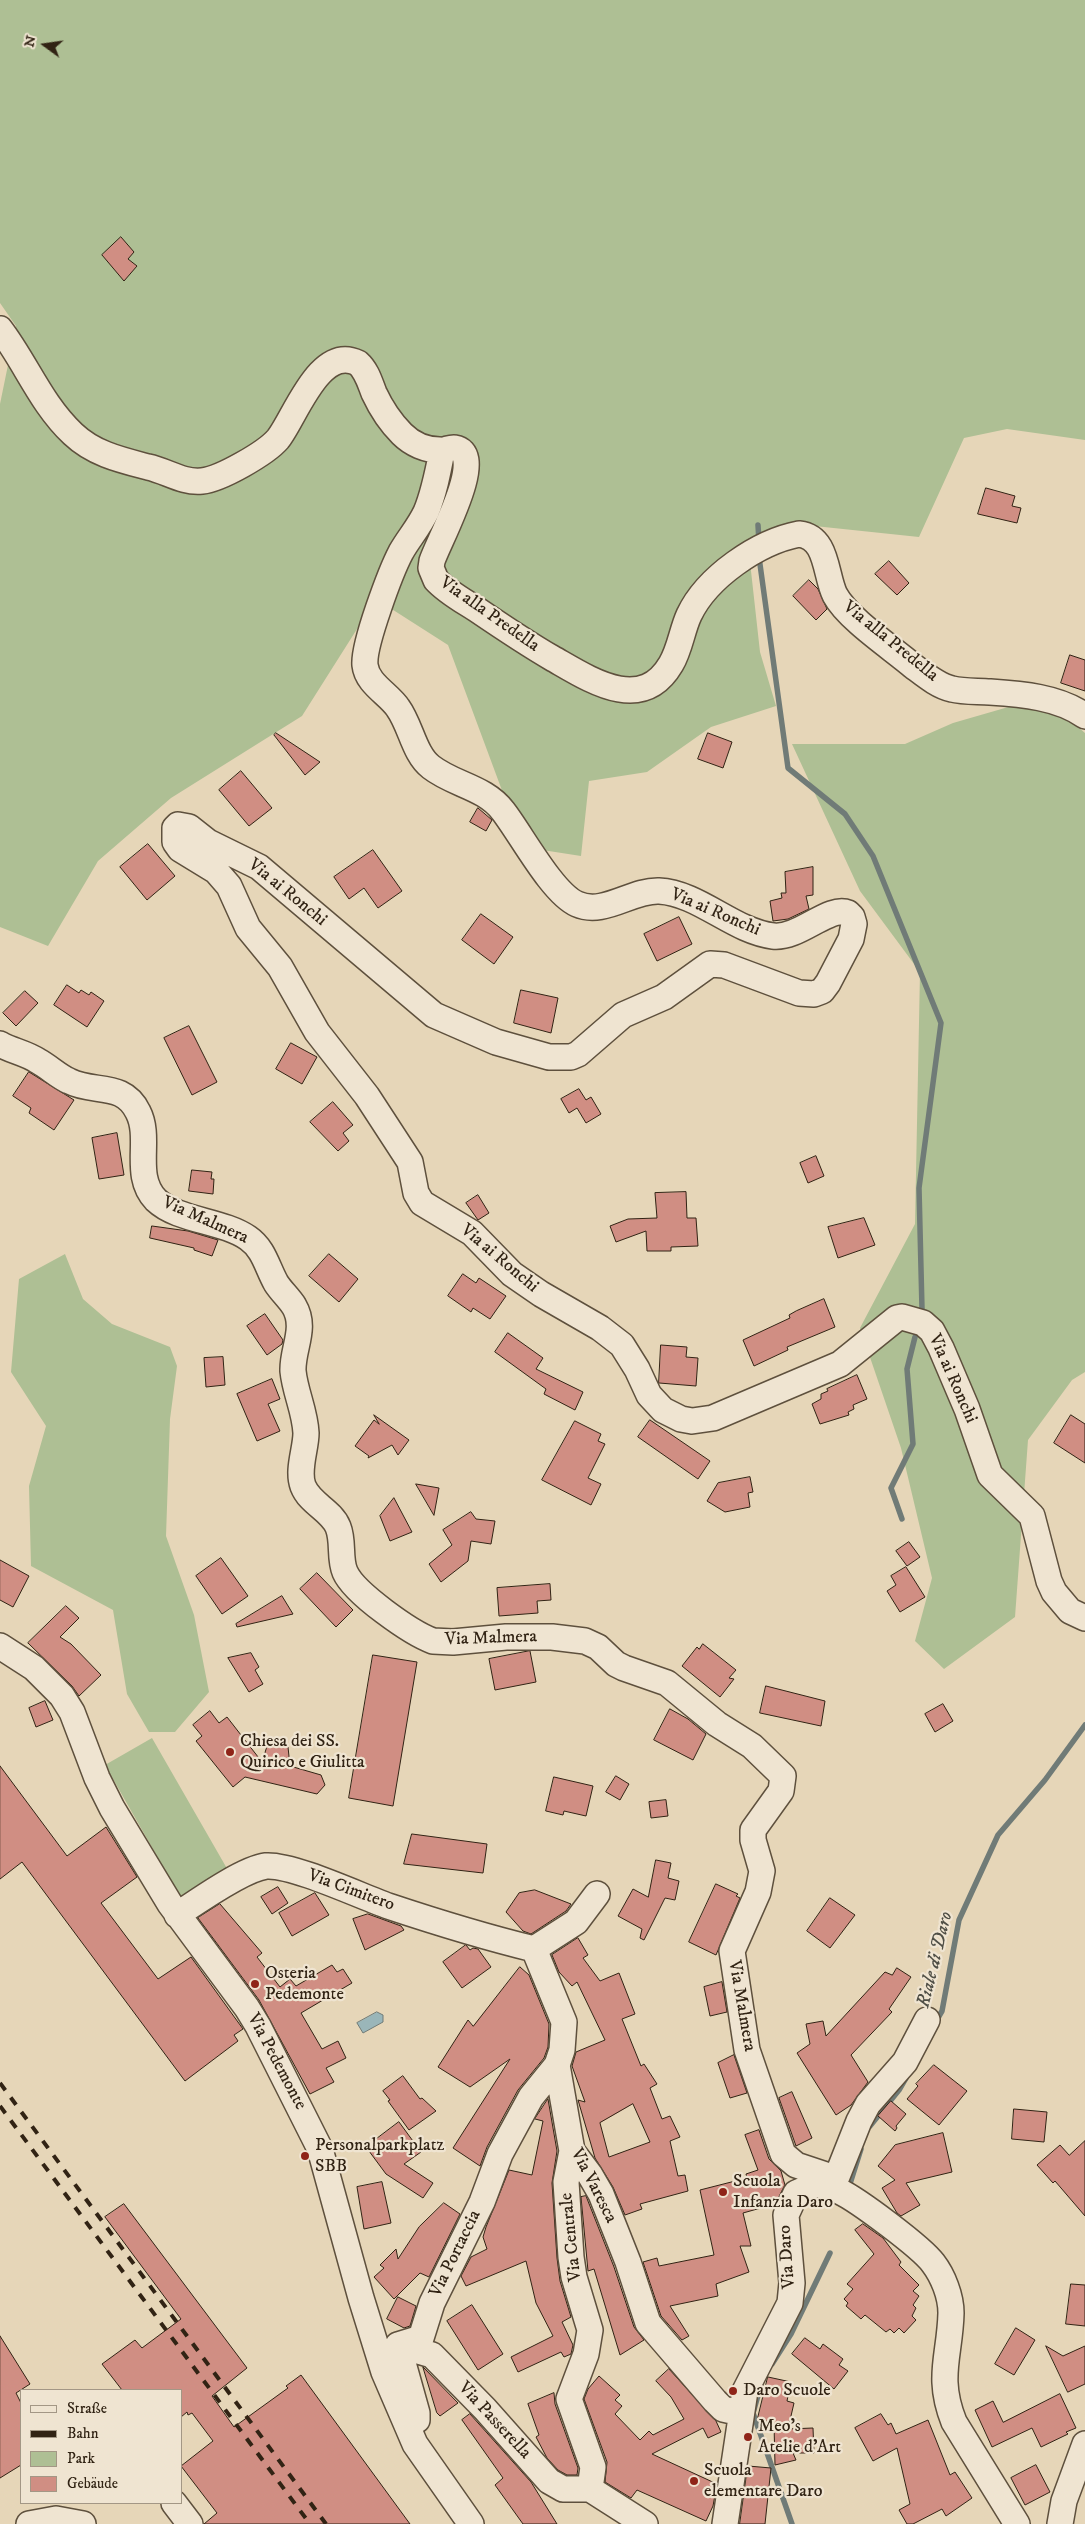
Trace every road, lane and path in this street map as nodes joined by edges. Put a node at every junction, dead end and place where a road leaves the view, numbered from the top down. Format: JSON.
{"nodes":[{"id":1,"x":0,"y":328,"type":"edge"},
{"id":2,"x":442,"y":451,"type":"junction"},
{"id":3,"x":1085,"y":716,"type":"edge"},
{"id":4,"x":0,"y":1044,"type":"edge"},
{"id":5,"x":1085,"y":1618,"type":"edge"},
{"id":6,"x":0,"y":1646,"type":"edge"},
{"id":7,"x":597,"y":1894,"type":"dead end"},
{"id":8,"x":177,"y":1915,"type":"junction"},
{"id":9,"x":534,"y":1949,"type":"junction"},
{"id":10,"x":927,"y":2020,"type":"dead end"},
{"id":11,"x":557,"y":2065,"type":"junction"},
{"id":12,"x":572,"y":2152,"type":"junction"},
{"id":13,"x":838,"y":2192,"type":"junction"},
{"id":14,"x":398,"y":2346,"type":"junction"},
{"id":15,"x":741,"y":2413,"type":"junction"},
{"id":16,"x":415,"y":2444,"type":"junction"},
{"id":17,"x":1085,"y":2444,"type":"edge"},
{"id":18,"x":590,"y":2489,"type":"junction"},
{"id":19,"x":175,"y":2504,"type":"edge"},
{"id":20,"x":29,"y":2524,"type":"edge"},
{"id":21,"x":83,"y":2524,"type":"edge"},
{"id":22,"x":190,"y":2524,"type":"edge"},
{"id":23,"x":471,"y":2524,"type":"edge"},
{"id":24,"x":645,"y":2524,"type":"edge"},
{"id":25,"x":725,"y":2524,"type":"edge"},
{"id":26,"x":1017,"y":2524,"type":"edge"},
{"id":27,"x":1060,"y":2524,"type":"edge"}],
"edges":[{"from":1,"to":2,"type":"street","name":"Via alla Predella"},
{"from":2,"to":3,"type":"street","name":"Via alla Predella"},
{"from":2,"to":5,"type":"street","name":"Via ai Ronchi"},
{"from":4,"to":13,"type":"street","name":"Via Malmera"},
{"from":6,"to":8,"type":"street","name":"Via Pedemonte"},
{"from":7,"to":9,"type":"street"},
{"from":8,"to":9,"type":"street","name":"Via Cimitero"},
{"from":8,"to":16,"type":"street","name":"Via Pedemonte"},
{"from":9,"to":11,"type":"street","name":"Via Varesca"},
{"from":10,"to":13,"type":"street"},
{"from":11,"to":12,"type":"street","name":"Via Varesca"},
{"from":11,"to":14,"type":"street","name":"Via Portaccia"},
{"from":12,"to":15,"type":"street","name":"Via Varesca"},
{"from":12,"to":18,"type":"street","name":"Via Centrale"},
{"from":13,"to":15,"type":"street","name":"Via Daro"},
{"from":13,"to":26,"type":"street"},
{"from":14,"to":16,"type":"street"},
{"from":14,"to":18,"type":"street","name":"Via Passerella"},
{"from":15,"to":25,"type":"street","name":"Via Daro"},
{"from":16,"to":23,"type":"street","name":"Via Pedemonte"},
{"from":17,"to":27,"type":"street"},
{"from":18,"to":24,"type":"street"},
{"from":19,"to":22,"type":"street"},
{"from":20,"to":21,"type":"street"}]}
